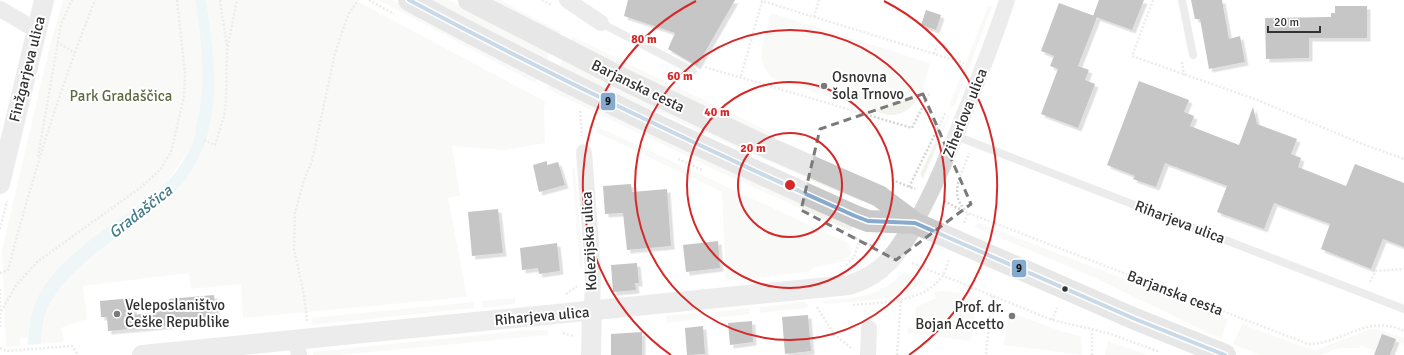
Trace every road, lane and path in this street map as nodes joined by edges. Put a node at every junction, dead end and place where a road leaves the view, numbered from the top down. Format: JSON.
{"nodes":[{"id":1,"x":44,"y":0,"type":"edge"},
{"id":2,"x":72,"y":0,"type":"edge"},
{"id":3,"x":95,"y":0,"type":"edge"},
{"id":4,"x":177,"y":0,"type":"edge"},
{"id":5,"x":220,"y":0,"type":"edge"},
{"id":6,"x":237,"y":0,"type":"edge"},
{"id":7,"x":358,"y":0,"type":"edge"},
{"id":8,"x":409,"y":0,"type":"edge"},
{"id":9,"x":469,"y":0,"type":"edge"},
{"id":10,"x":567,"y":0,"type":"edge"},
{"id":11,"x":819,"y":0,"type":"edge"},
{"id":12,"x":1008,"y":0,"type":"edge"},
{"id":13,"x":1153,"y":0,"type":"edge"},
{"id":14,"x":1182,"y":0,"type":"edge"},
{"id":15,"x":0,"y":9,"type":"edge"},
{"id":16,"x":814,"y":17,"type":"junction"},
{"id":17,"x":601,"y":23,"type":"joint"},
{"id":18,"x":36,"y":30,"type":"junction"},
{"id":19,"x":57,"y":42,"type":"junction"},
{"id":20,"x":937,"y":44,"type":"dead end"},
{"id":21,"x":228,"y":50,"type":"junction"},
{"id":22,"x":75,"y":53,"type":"junction"},
{"id":23,"x":934,"y":54,"type":"junction"},
{"id":24,"x":1193,"y":55,"type":"dead end"},
{"id":25,"x":964,"y":63,"type":"dead end"},
{"id":26,"x":693,"y":71,"type":"joint"},
{"id":27,"x":741,"y":76,"type":"junction"},
{"id":28,"x":930,"y":92,"type":"dead end"},
{"id":29,"x":580,"y":111,"type":"dead end"},
{"id":30,"x":945,"y":112,"type":"dead end"},
{"id":31,"x":956,"y":136,"type":"junction"},
{"id":32,"x":204,"y":140,"type":"dead end"},
{"id":33,"x":972,"y":142,"type":"junction"},
{"id":34,"x":584,"y":152,"type":"joint"},
{"id":35,"x":1404,"y":159,"type":"edge"},
{"id":36,"x":37,"y":165,"type":"junction"},
{"id":37,"x":0,"y":184,"type":"edge"},
{"id":38,"x":909,"y":187,"type":"dead end"},
{"id":39,"x":950,"y":203,"type":"dead end"},
{"id":40,"x":968,"y":213,"type":"junction"},
{"id":41,"x":915,"y":223,"type":"junction"},
{"id":42,"x":860,"y":241,"type":"dead end"},
{"id":43,"x":915,"y":264,"type":"dead end"},
{"id":44,"x":843,"y":267,"type":"dead end"},
{"id":45,"x":1404,"y":269,"type":"edge"},
{"id":46,"x":0,"y":273,"type":"edge"},
{"id":47,"x":943,"y":276,"type":"junction"},
{"id":48,"x":578,"y":285,"type":"dead end"},
{"id":49,"x":0,"y":289,"type":"edge"},
{"id":50,"x":566,"y":294,"type":"dead end"},
{"id":51,"x":1365,"y":294,"type":"junction"},
{"id":52,"x":992,"y":296,"type":"junction"},
{"id":53,"x":901,"y":300,"type":"junction"},
{"id":54,"x":847,"y":305,"type":"dead end"},
{"id":55,"x":826,"y":307,"type":"dead end"},
{"id":56,"x":1056,"y":308,"type":"dead end"},
{"id":57,"x":1404,"y":309,"type":"edge"},
{"id":58,"x":1,"y":311,"type":"junction"},
{"id":59,"x":592,"y":311,"type":"junction"},
{"id":60,"x":1052,"y":320,"type":"junction"},
{"id":61,"x":0,"y":328,"type":"edge"},
{"id":62,"x":869,"y":328,"type":"dead end"},
{"id":63,"x":1092,"y":330,"type":"junction"},
{"id":64,"x":1404,"y":331,"type":"edge"},
{"id":65,"x":301,"y":344,"type":"edge"},
{"id":66,"x":0,"y":348,"type":"edge"},
{"id":67,"x":1161,"y":352,"type":"dead end"},
{"id":68,"x":861,"y":353,"type":"edge"},
{"id":69,"x":986,"y":354,"type":"edge"},
{"id":70,"x":78,"y":355,"type":"edge"},
{"id":71,"x":142,"y":355,"type":"edge"},
{"id":72,"x":591,"y":355,"type":"edge"},
{"id":73,"x":897,"y":355,"type":"edge"},
{"id":74,"x":1092,"y":355,"type":"edge"},
{"id":75,"x":1225,"y":355,"type":"edge"}],
"edges":[{"from":1,"to":18,"type":"street","name":"Finžgarjeva ulica"},
{"from":2,"to":19,"type":"path"},
{"from":3,"to":22,"type":"path"},
{"from":4,"to":58,"type":"path"},
{"from":5,"to":21,"type":"path"},
{"from":6,"to":21,"type":"path"},
{"from":7,"to":65,"type":"path"},
{"from":8,"to":41,"type":"main road","name":"Barjanska cesta"},
{"from":9,"to":41,"type":"main road","name":"Barjanska cesta"},
{"from":10,"to":17,"type":"street"},
{"from":11,"to":16,"type":"path"},
{"from":12,"to":31,"type":"street","name":"Ziherlova ulica"},
{"from":13,"to":35,"type":"path"},
{"from":14,"to":24,"type":"lane"},
{"from":15,"to":18,"type":"street"},
{"from":16,"to":23,"type":"path"},
{"from":16,"to":27,"type":"path"},
{"from":17,"to":26,"type":"lane"},
{"from":18,"to":37,"type":"street","name":"Finžgarjeva ulica"},
{"from":19,"to":22,"type":"path"},
{"from":19,"to":36,"type":"path"},
{"from":20,"to":23,"type":"path"},
{"from":21,"to":32,"type":"path"},
{"from":22,"to":36,"type":"path"},
{"from":23,"to":25,"type":"path"},
{"from":26,"to":27,"type":"path"},
{"from":27,"to":28,"type":"path"},
{"from":29,"to":34,"type":"path"},
{"from":30,"to":38,"type":"path","name":"Ziherlova ulica"},
{"from":31,"to":33,"type":"lane","name":"Riharjeva ulica"},
{"from":31,"to":41,"type":"street","name":"Ziherlova ulica"},
{"from":33,"to":40,"type":"path","name":"Ziherlova ulica"},
{"from":33,"to":51,"type":"lane","name":"Riharjeva ulica"},
{"from":34,"to":59,"type":"street","name":"Kolezijska ulica"},
{"from":36,"to":46,"type":"path"},
{"from":39,"to":40,"type":"path","name":"Barjanska cesta"},
{"from":40,"to":64,"type":"path","name":"Barjanska cesta"},
{"from":41,"to":59,"type":"street","name":"Riharjeva ulica"},
{"from":41,"to":75,"type":"main road","name":"Barjanska cesta"},
{"from":42,"to":44,"type":"path"},
{"from":43,"to":47,"type":"path"},
{"from":45,"to":51,"type":"path"},
{"from":47,"to":52,"type":"path"},
{"from":47,"to":53,"type":"path"},
{"from":48,"to":50,"type":"path","name":"Riharjeva ulica"},
{"from":49,"to":58,"type":"path"},
{"from":51,"to":57,"type":"lane","name":"Riharjeva ulica"},
{"from":52,"to":60,"type":"path"},
{"from":52,"to":69,"type":"path"},
{"from":53,"to":54,"type":"path"},
{"from":53,"to":73,"type":"path"},
{"from":55,"to":68,"type":"path"},
{"from":56,"to":60,"type":"path"},
{"from":58,"to":61,"type":"path"},
{"from":59,"to":65,"type":"street","name":"Riharjeva ulica"},
{"from":59,"to":72,"type":"street","name":"Kolezijska ulica"},
{"from":60,"to":63,"type":"path"},
{"from":62,"to":68,"type":"street"},
{"from":63,"to":67,"type":"path"},
{"from":63,"to":74,"type":"path"},
{"from":65,"to":71,"type":"street","name":"Riharjeva ulica"},
{"from":66,"to":70,"type":"path"}]}
